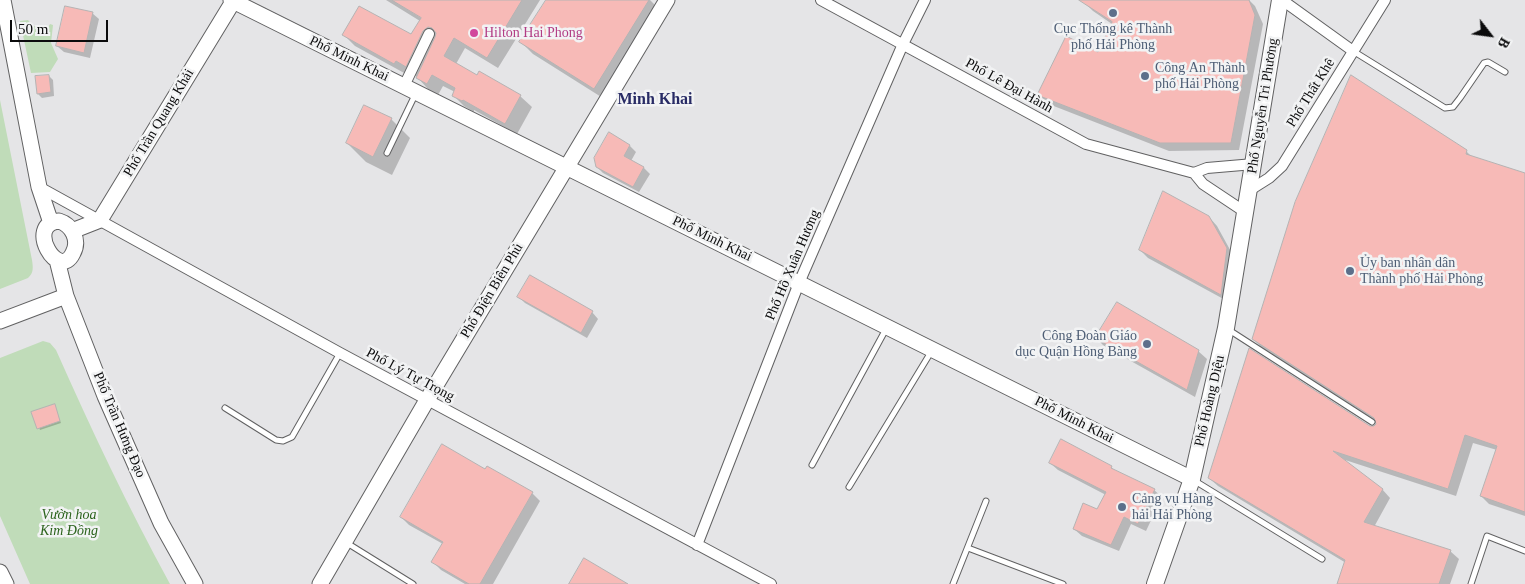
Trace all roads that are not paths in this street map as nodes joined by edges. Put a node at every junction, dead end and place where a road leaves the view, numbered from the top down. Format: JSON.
{"nodes":[{"id":1,"x":3,"y":0,"type":"edge"},
{"id":2,"x":233,"y":0,"type":"edge"},
{"id":3,"x":667,"y":0,"type":"edge"},
{"id":4,"x":822,"y":0,"type":"edge"},
{"id":5,"x":925,"y":0,"type":"edge"},
{"id":6,"x":1281,"y":0,"type":"edge"},
{"id":7,"x":1385,"y":0,"type":"edge"},
{"id":8,"x":429,"y":34,"type":"dead end"},
{"id":9,"x":903,"y":44,"type":"junction"},
{"id":10,"x":1353,"y":51,"type":"junction"},
{"id":11,"x":1505,"y":72,"type":"dead end"},
{"id":12,"x":410,"y":89,"type":"junction"},
{"id":13,"x":387,"y":153,"type":"dead end"},
{"id":14,"x":1254,"y":164,"type":"junction"},
{"id":15,"x":567,"y":168,"type":"junction"},
{"id":16,"x":1194,"y":173,"type":"junction"},
{"id":17,"x":39,"y":187,"type":"junction"},
{"id":18,"x":1250,"y":190,"type":"junction"},
{"id":19,"x":1246,"y":212,"type":"junction"},
{"id":20,"x":100,"y":220,"type":"junction"},
{"id":21,"x":51,"y":224,"type":"junction"},
{"id":22,"x":72,"y":231,"type":"junction"},
{"id":23,"x":57,"y":260,"type":"junction"},
{"id":24,"x":799,"y":283,"type":"junction"},
{"id":25,"x":66,"y":296,"type":"junction"},
{"id":26,"x":0,"y":321,"type":"edge"},
{"id":27,"x":888,"y":327,"type":"junction"},
{"id":28,"x":1226,"y":328,"type":"junction"},
{"id":29,"x":932,"y":349,"type":"junction"},
{"id":30,"x":340,"y":353,"type":"junction"},
{"id":31,"x":427,"y":400,"type":"junction"},
{"id":32,"x":225,"y":408,"type":"dead end"},
{"id":33,"x":1372,"y":422,"type":"dead end"},
{"id":34,"x":812,"y":465,"type":"dead end"},
{"id":35,"x":1192,"y":479,"type":"junction"},
{"id":36,"x":849,"y":487,"type":"dead end"},
{"id":37,"x":986,"y":501,"type":"dead end"},
{"id":38,"x":344,"y":542,"type":"junction"},
{"id":39,"x":697,"y":545,"type":"junction"},
{"id":40,"x":968,"y":548,"type":"junction"},
{"id":41,"x":1525,"y":551,"type":"edge"},
{"id":42,"x":1322,"y":559,"type":"dead end"},
{"id":43,"x":0,"y":572,"type":"edge"},
{"id":44,"x":6,"y":584,"type":"edge"},
{"id":45,"x":195,"y":584,"type":"edge"},
{"id":46,"x":320,"y":584,"type":"edge"},
{"id":47,"x":413,"y":584,"type":"edge"},
{"id":48,"x":771,"y":584,"type":"edge"},
{"id":49,"x":953,"y":584,"type":"edge"},
{"id":50,"x":1063,"y":584,"type":"edge"},
{"id":51,"x":1155,"y":584,"type":"edge"},
{"id":52,"x":1472,"y":584,"type":"edge"}],
"edges":[{"from":1,"to":17,"type":"street"},
{"from":2,"to":12,"type":"street","name":"Phố Minh Khai"},
{"from":2,"to":20,"type":"street","name":"Phố Trần Quang Khải"},
{"from":3,"to":15,"type":"street","name":"Phố Điện Biên Phủ"},
{"from":4,"to":9,"type":"street","name":"Phố Lê Đại Hành"},
{"from":5,"to":9,"type":"street","name":"Phố Hồ Xuân Hương"},
{"from":6,"to":10,"type":"street"},
{"from":6,"to":14,"type":"main road","name":"Phố Nguyễn Tri Phương"},
{"from":7,"to":10,"type":"street","name":"Phố Thất Khê"},
{"from":8,"to":12,"type":"street"},
{"from":9,"to":16,"type":"street","name":"Phố Lê Đại Hành"},
{"from":9,"to":24,"type":"street","name":"Phố Hồ Xuân Hương"},
{"from":10,"to":11,"type":"lane"},
{"from":10,"to":18,"type":"street","name":"Phố Thất Khê"},
{"from":12,"to":13,"type":"lane"},
{"from":12,"to":15,"type":"street","name":"Phố Minh Khai"},
{"from":14,"to":16,"type":"street","name":"Phố Lê Đại Hành"},
{"from":14,"to":18,"type":"main road","name":"Phố Nguyễn Tri Phương"},
{"from":15,"to":24,"type":"street","name":"Phố Minh Khai"},
{"from":15,"to":31,"type":"street","name":"Phố Điện Biên Phủ"},
{"from":16,"to":19,"type":"street","name":"Phố Lê Đại Hành"},
{"from":17,"to":20,"type":"street","name":"Phố Lý Tự Trọng"},
{"from":17,"to":21,"type":"street"},
{"from":18,"to":19,"type":"main road","name":"Phố Nguyễn Tri Phương"},
{"from":19,"to":28,"type":"main road","name":"Phố Hoàng Diệu"},
{"from":20,"to":22,"type":"street"},
{"from":20,"to":30,"type":"street","name":"Phố Lý Tự Trọng"},
{"from":21,"to":22,"type":"street"},
{"from":21,"to":23,"type":"street"},
{"from":22,"to":23,"type":"street"},
{"from":23,"to":25,"type":"street","name":"Phố Trần Hưng Đạo"},
{"from":24,"to":27,"type":"street","name":"Phố Minh Khai"},
{"from":24,"to":39,"type":"street","name":"Phố Hồ Xuân Hương"},
{"from":25,"to":26,"type":"street"},
{"from":25,"to":45,"type":"street","name":"Phố Trần Hưng Đạo"},
{"from":27,"to":29,"type":"street","name":"Phố Minh Khai"},
{"from":27,"to":34,"type":"lane"},
{"from":28,"to":33,"type":"lane"},
{"from":28,"to":35,"type":"main road","name":"Phố Hoàng Diệu"},
{"from":29,"to":35,"type":"street","name":"Phố Minh Khai"},
{"from":29,"to":36,"type":"lane"},
{"from":30,"to":31,"type":"street","name":"Phố Lý Tự Trọng"},
{"from":30,"to":32,"type":"lane"},
{"from":31,"to":38,"type":"street","name":"Phố Điện Biên Phủ"},
{"from":31,"to":39,"type":"street","name":"Phố Lý Tự Trọng"},
{"from":35,"to":42,"type":"lane"},
{"from":35,"to":51,"type":"main road","name":"Phố Hoàng Diệu"},
{"from":37,"to":40,"type":"lane"},
{"from":38,"to":46,"type":"street","name":"Phố Điện Biên Phủ"},
{"from":38,"to":47,"type":"lane"},
{"from":39,"to":48,"type":"street","name":"Phố Lý Tự Trọng"},
{"from":40,"to":49,"type":"lane"},
{"from":40,"to":50,"type":"lane"},
{"from":41,"to":52,"type":"lane"},
{"from":43,"to":44,"type":"street"}]}
